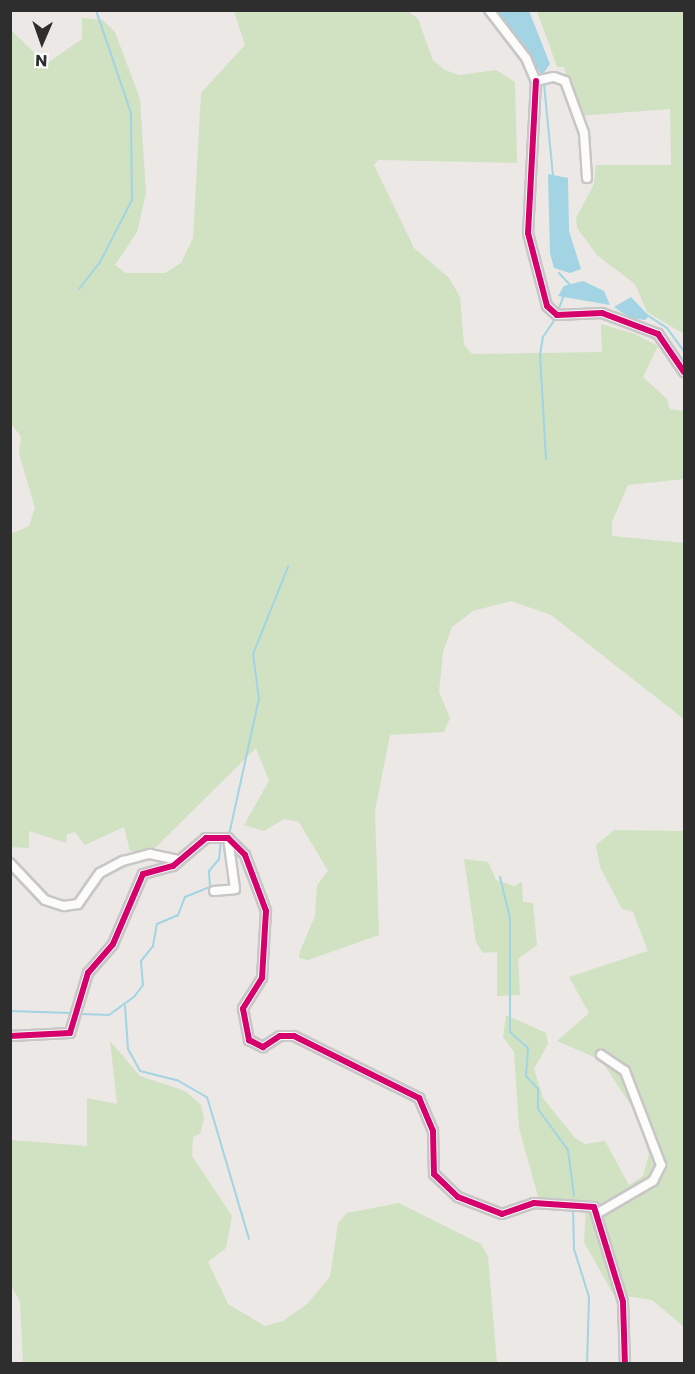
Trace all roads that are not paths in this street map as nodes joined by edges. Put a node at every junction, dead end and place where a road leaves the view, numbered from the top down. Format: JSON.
{"nodes":[{"id":1,"x":489,"y":10,"type":"edge"},
{"id":2,"x":536,"y":81,"type":"junction"},
{"id":3,"x":587,"y":178,"type":"dead end"},
{"id":4,"x":684,"y":372,"type":"edge"},
{"id":5,"x":228,"y":838,"type":"junction"},
{"id":6,"x":179,"y":860,"type":"junction"},
{"id":7,"x":10,"y":863,"type":"edge"},
{"id":8,"x":214,"y":891,"type":"dead end"},
{"id":9,"x":10,"y":1036,"type":"edge"},
{"id":10,"x":600,"y":1055,"type":"dead end"},
{"id":11,"x":598,"y":1213,"type":"junction"},
{"id":12,"x":625,"y":1364,"type":"edge"}],
"edges":[{"from":1,"to":2,"type":"street"},
{"from":2,"to":3,"type":"street"},
{"from":2,"to":4,"type":"street"},
{"from":5,"to":6,"type":"street"},
{"from":5,"to":8,"type":"street"},
{"from":5,"to":11,"type":"street"},
{"from":6,"to":7,"type":"street"},
{"from":6,"to":9,"type":"street"},
{"from":10,"to":11,"type":"street"},
{"from":11,"to":12,"type":"street"}]}
